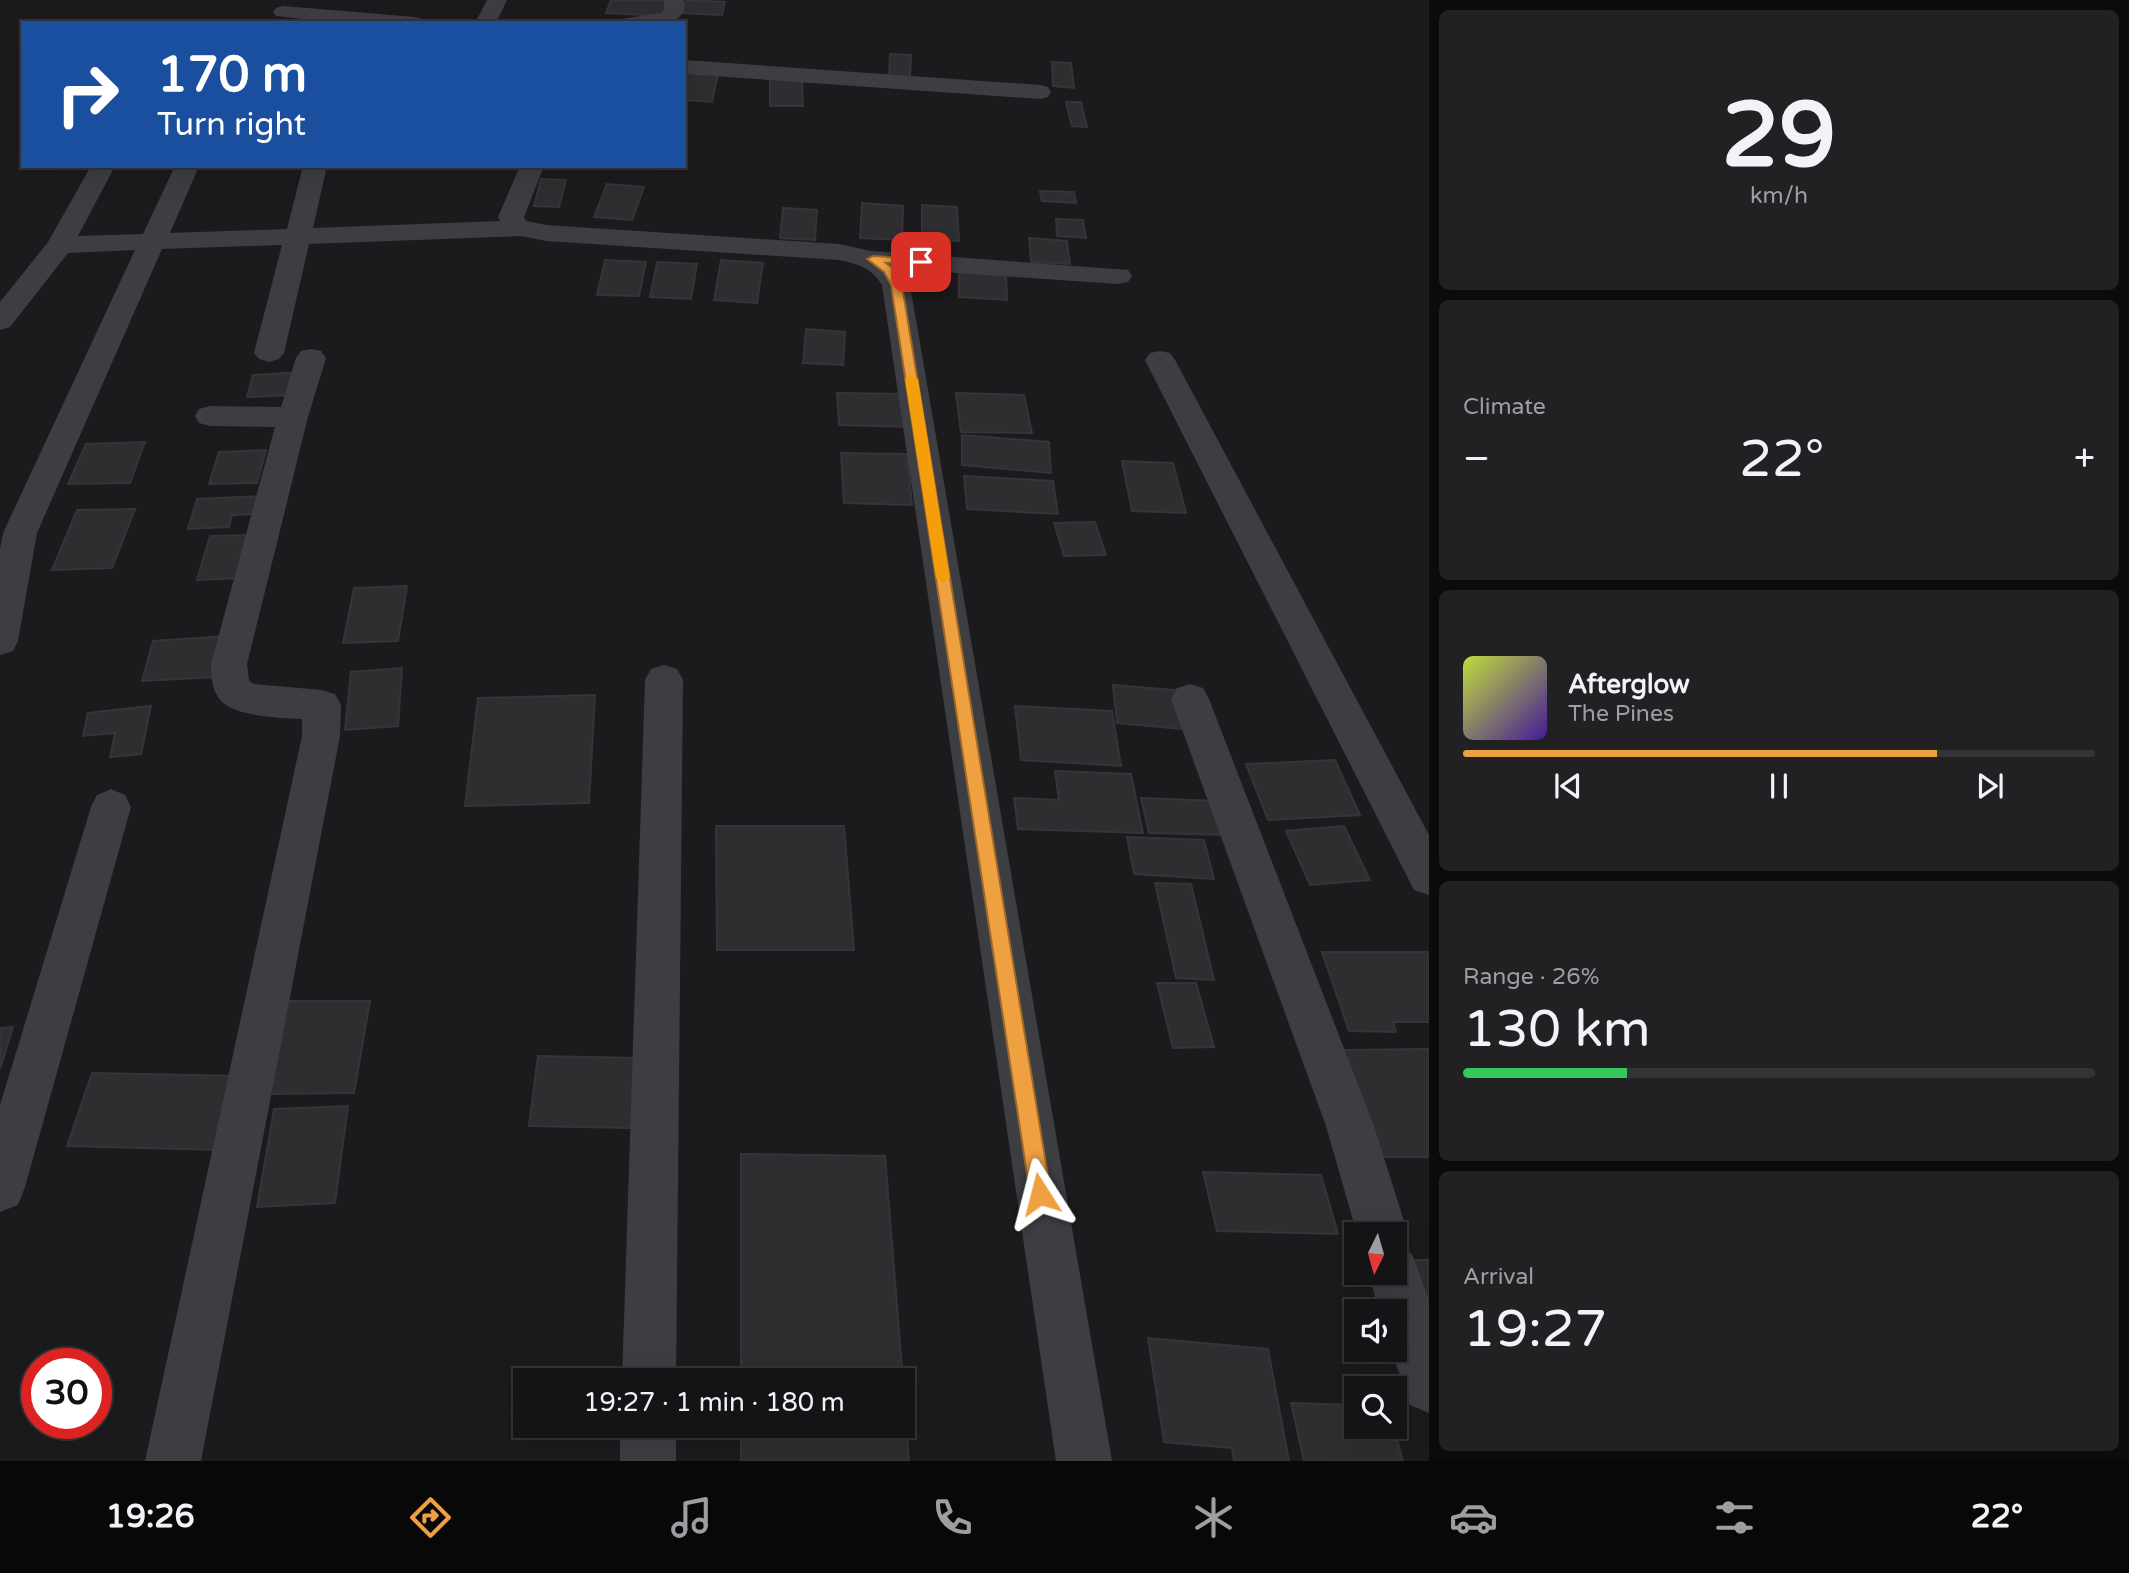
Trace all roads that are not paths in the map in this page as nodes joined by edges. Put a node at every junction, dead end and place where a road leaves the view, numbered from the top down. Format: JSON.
{"nodes":[{"id":1,"x":497,"y":0,"type":"edge"},
{"id":2,"x":674,"y":0,"type":"edge"},
{"id":3,"x":283,"y":12,"type":"dead end"},
{"id":4,"x":391,"y":21,"type":"edge"},
{"id":5,"x":486,"y":21,"type":"edge"},
{"id":6,"x":644,"y":21,"type":"edge"},
{"id":7,"x":686,"y":67,"type":"edge"},
{"id":8,"x":1040,"y":92,"type":"dead end"},
{"id":9,"x":102,"y":168,"type":"edge"},
{"id":10,"x":186,"y":168,"type":"edge"},
{"id":11,"x":315,"y":168,"type":"edge"},
{"id":12,"x":531,"y":168,"type":"edge"},
{"id":13,"x":523,"y":228,"type":"junction"},
{"id":14,"x":298,"y":236,"type":"junction"},
{"id":15,"x":153,"y":242,"type":"junction"},
{"id":16,"x":60,"y":245,"type":"junction"},
{"id":17,"x":873,"y":259,"type":"junction"},
{"id":18,"x":1118,"y":276,"type":"dead end"},
{"id":19,"x":0,"y":321,"type":"edge"},
{"id":20,"x":269,"y":353,"type":"dead end"},
{"id":21,"x":311,"y":358,"type":"dead end"},
{"id":22,"x":1160,"y":360,"type":"dead end"},
{"id":23,"x":210,"y":416,"type":"dead end"},
{"id":24,"x":293,"y":417,"type":"junction"},
{"id":25,"x":0,"y":641,"type":"edge"},
{"id":26,"x":664,"y":680,"type":"dead end"},
{"id":27,"x":1190,"y":699,"type":"dead end"},
{"id":28,"x":111,"y":807,"type":"dead end"},
{"id":29,"x":1429,"y":876,"type":"edge"},
{"id":30,"x":0,"y":1187,"type":"edge"},
{"id":31,"x":1379,"y":1222,"type":"edge"},
{"id":32,"x":1398,"y":1285,"type":"edge"},
{"id":33,"x":649,"y":1368,"type":"edge"},
{"id":34,"x":1429,"y":1386,"type":"edge"},
{"id":35,"x":648,"y":1438,"type":"edge"},
{"id":36,"x":173,"y":1461,"type":"edge"},
{"id":37,"x":648,"y":1461,"type":"edge"},
{"id":38,"x":1084,"y":1461,"type":"edge"}],
"edges":[{"from":1,"to":5,"type":"street"},
{"from":2,"to":6,"type":"street"},
{"from":3,"to":4,"type":"street"},
{"from":7,"to":8,"type":"street"},
{"from":9,"to":16,"type":"street"},
{"from":10,"to":15,"type":"street"},
{"from":11,"to":14,"type":"street"},
{"from":12,"to":13,"type":"street"},
{"from":13,"to":14,"type":"street"},
{"from":13,"to":17,"type":"street"},
{"from":14,"to":15,"type":"street"},
{"from":14,"to":20,"type":"street"},
{"from":15,"to":16,"type":"street"},
{"from":15,"to":25,"type":"street"},
{"from":16,"to":19,"type":"street"},
{"from":17,"to":18,"type":"street"},
{"from":17,"to":38,"type":"street"},
{"from":21,"to":24,"type":"street"},
{"from":22,"to":29,"type":"street"},
{"from":23,"to":24,"type":"street"},
{"from":24,"to":36,"type":"street"},
{"from":26,"to":33,"type":"street"},
{"from":27,"to":31,"type":"street"},
{"from":28,"to":30,"type":"street"},
{"from":32,"to":34,"type":"street"},
{"from":35,"to":37,"type":"street"}]}
